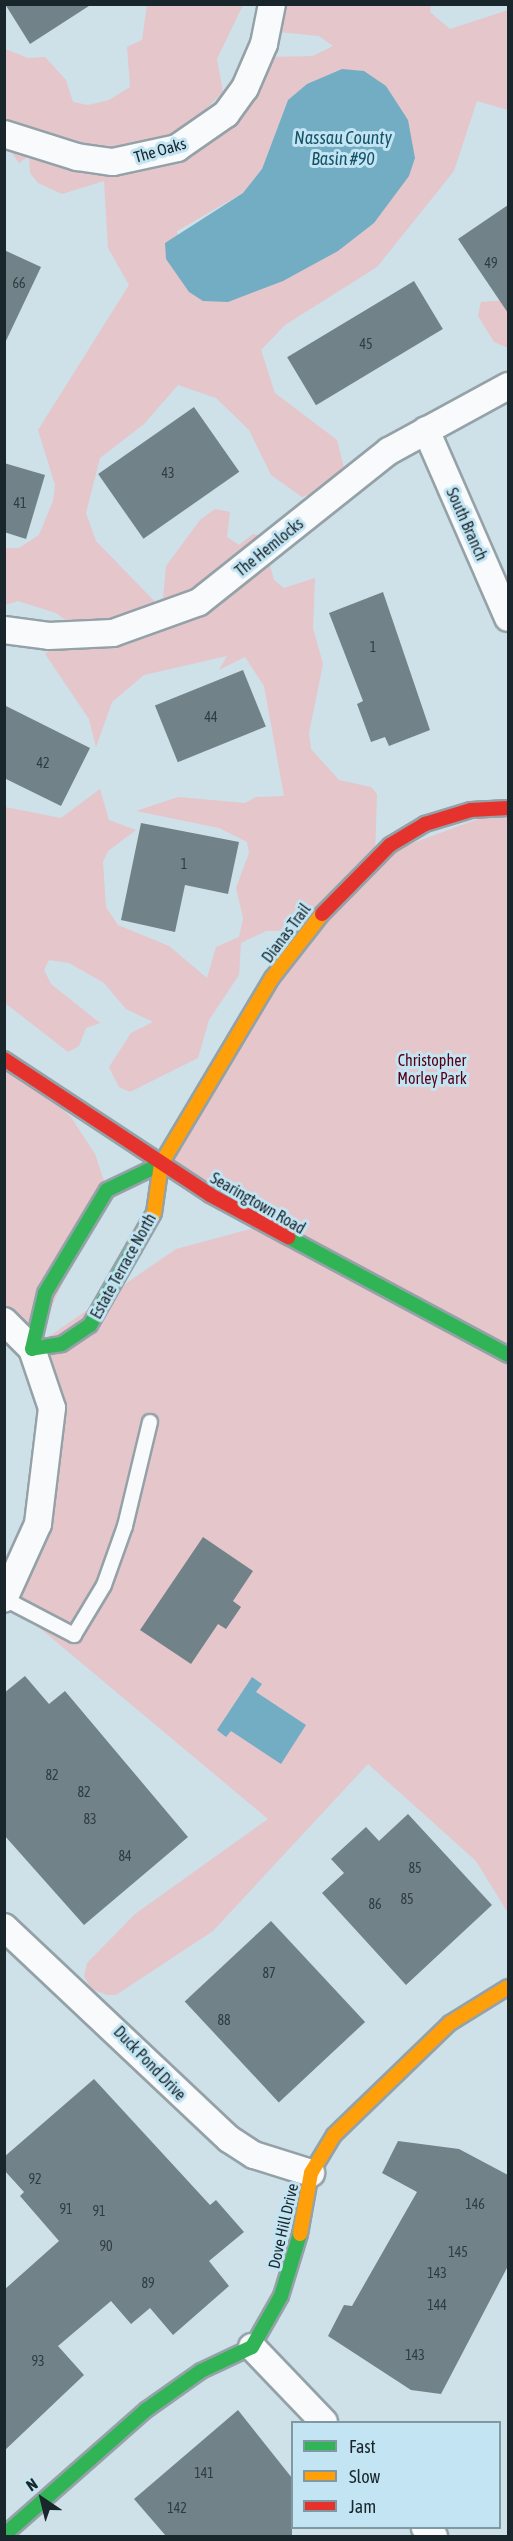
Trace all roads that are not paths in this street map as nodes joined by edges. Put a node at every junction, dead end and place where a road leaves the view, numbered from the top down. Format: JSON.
{"nodes":[{"id":1,"x":272,"y":4,"type":"edge"},
{"id":2,"x":4,"y":134,"type":"edge"},
{"id":3,"x":508,"y":386,"type":"edge"},
{"id":4,"x":426,"y":430,"type":"junction"},
{"id":5,"x":508,"y":618,"type":"edge"},
{"id":6,"x":4,"y":630,"type":"edge"},
{"id":7,"x":508,"y":808,"type":"edge"},
{"id":8,"x":4,"y":1059,"type":"edge"},
{"id":9,"x":161,"y":1164,"type":"junction"},
{"id":10,"x":4,"y":1321,"type":"edge"},
{"id":11,"x":32,"y":1349,"type":"junction"},
{"id":12,"x":508,"y":1355,"type":"edge"},
{"id":13,"x":150,"y":1422,"type":"dead end"},
{"id":14,"x":4,"y":1599,"type":"edge"},
{"id":15,"x":4,"y":1927,"type":"edge"},
{"id":16,"x":508,"y":1987,"type":"edge"},
{"id":17,"x":311,"y":2173,"type":"junction"},
{"id":18,"x":252,"y":2347,"type":"junction"},
{"id":19,"x":323,"y":2421,"type":"edge"},
{"id":20,"x":4,"y":2535,"type":"edge"}],
"edges":[{"from":1,"to":2,"type":"street","name":"The Oaks"},
{"from":3,"to":4,"type":"street","name":"The Hemlocks"},
{"from":4,"to":5,"type":"street","name":"South Branch"},
{"from":4,"to":6,"type":"street","name":"The Hemlocks"},
{"from":7,"to":9,"type":"street","name":"Dianas Trail"},
{"from":8,"to":9,"type":"street","name":"Searingtown Road"},
{"from":9,"to":11,"type":"street"},
{"from":9,"to":11,"type":"street","name":"Estate Terrace North"},
{"from":9,"to":12,"type":"street","name":"Searingtown Road"},
{"from":10,"to":11,"type":"street"},
{"from":11,"to":14,"type":"street"},
{"from":13,"to":14,"type":"lane"},
{"from":15,"to":17,"type":"street","name":"Duck Pond Drive"},
{"from":16,"to":17,"type":"street","name":"Dove Hill Drive"},
{"from":17,"to":18,"type":"street","name":"Dove Hill Drive"},
{"from":18,"to":19,"type":"street"},
{"from":18,"to":20,"type":"street"}]}
